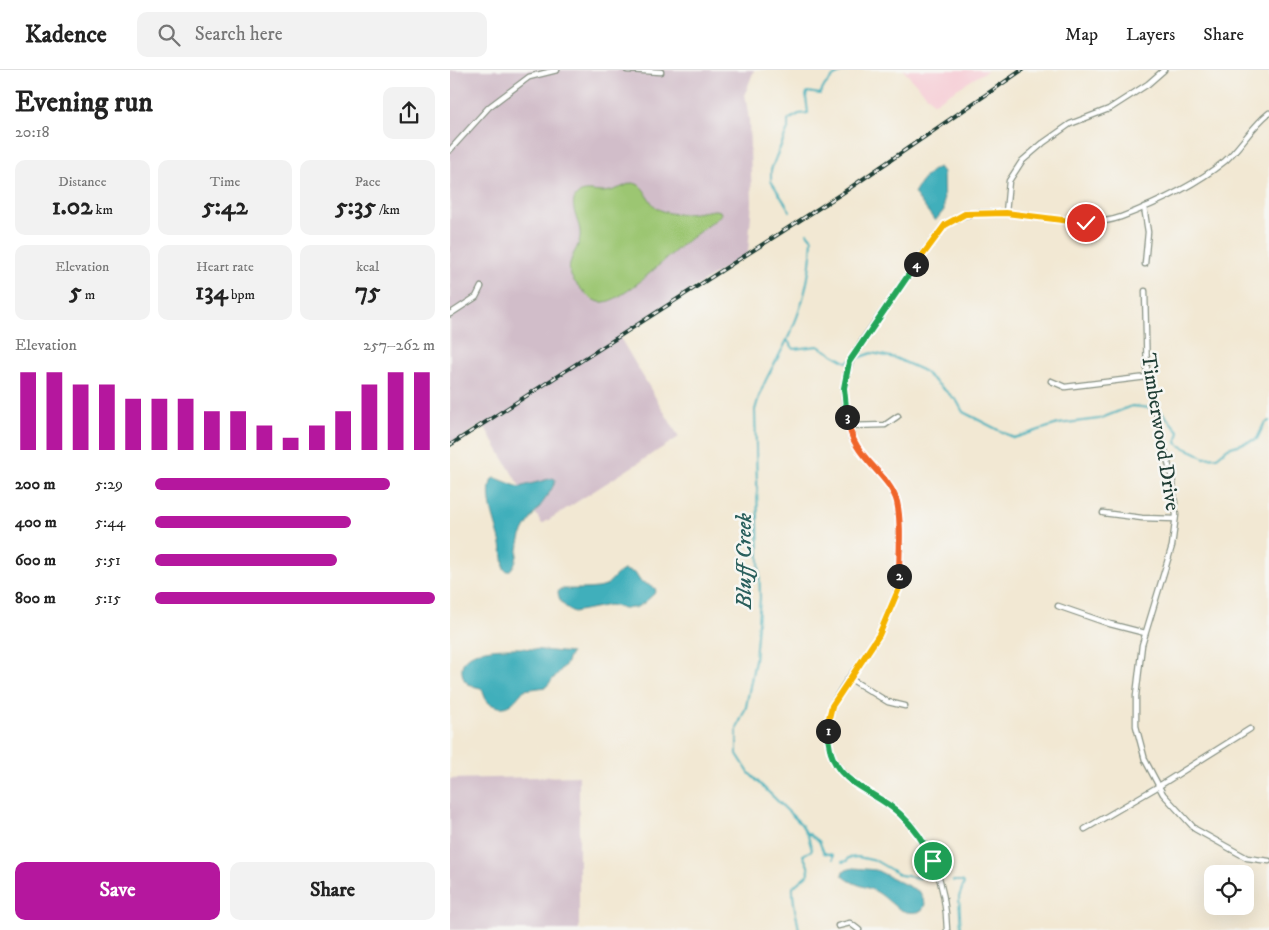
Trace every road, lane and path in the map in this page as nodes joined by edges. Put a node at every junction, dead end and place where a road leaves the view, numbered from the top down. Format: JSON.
{"nodes":[{"id":1,"x":557,"y":70,"type":"edge"},
{"id":2,"x":627,"y":70,"type":"edge"},
{"id":3,"x":1164,"y":70,"type":"edge"},
{"id":4,"x":661,"y":72,"type":"dead end"},
{"id":5,"x":1269,"y":113,"type":"edge"},
{"id":6,"x":450,"y":150,"type":"edge"},
{"id":7,"x":1144,"y":208,"type":"junction"},
{"id":8,"x":1006,"y":213,"type":"junction"},
{"id":9,"x":1145,"y":264,"type":"dead end"},
{"id":10,"x":481,"y":287,"type":"dead end"},
{"id":11,"x":1145,"y":291,"type":"dead end"},
{"id":12,"x":450,"y":314,"type":"edge"},
{"id":13,"x":1147,"y":377,"type":"junction"},
{"id":14,"x":1050,"y":380,"type":"dead end"},
{"id":15,"x":898,"y":416,"type":"dead end"},
{"id":16,"x":849,"y":426,"type":"junction"},
{"id":17,"x":1103,"y":513,"type":"dead end"},
{"id":18,"x":1176,"y":519,"type":"junction"},
{"id":19,"x":1058,"y":606,"type":"dead end"},
{"id":20,"x":1146,"y":633,"type":"junction"},
{"id":21,"x":849,"y":678,"type":"junction"},
{"id":22,"x":905,"y":706,"type":"dead end"},
{"id":23,"x":1250,"y":729,"type":"dead end"},
{"id":24,"x":1159,"y":786,"type":"junction"},
{"id":25,"x":1085,"y":829,"type":"dead end"},
{"id":26,"x":1269,"y":861,"type":"edge"},
{"id":27,"x":838,"y":926,"type":"dead end"},
{"id":28,"x":859,"y":930,"type":"edge"},
{"id":29,"x":947,"y":930,"type":"edge"}],
"edges":[{"from":1,"to":6,"type":"street"},
{"from":2,"to":4,"type":"street"},
{"from":3,"to":8,"type":"street"},
{"from":5,"to":7,"type":"street"},
{"from":7,"to":8,"type":"street"},
{"from":7,"to":9,"type":"street"},
{"from":8,"to":16,"type":"street"},
{"from":10,"to":12,"type":"street"},
{"from":11,"to":13,"type":"street","name":"Timberwood Drive"},
{"from":13,"to":14,"type":"street"},
{"from":13,"to":18,"type":"street","name":"Timberwood Drive"},
{"from":15,"to":16,"type":"street"},
{"from":16,"to":21,"type":"street"},
{"from":17,"to":18,"type":"street"},
{"from":18,"to":20,"type":"street","name":"Timberwood Drive"},
{"from":19,"to":20,"type":"street"},
{"from":20,"to":24,"type":"street","name":"Timberwood Drive"},
{"from":21,"to":22,"type":"street"},
{"from":21,"to":29,"type":"street"},
{"from":23,"to":24,"type":"street"},
{"from":24,"to":25,"type":"street"},
{"from":24,"to":26,"type":"street","name":"Timberwood Drive"},
{"from":27,"to":28,"type":"street"}]}
